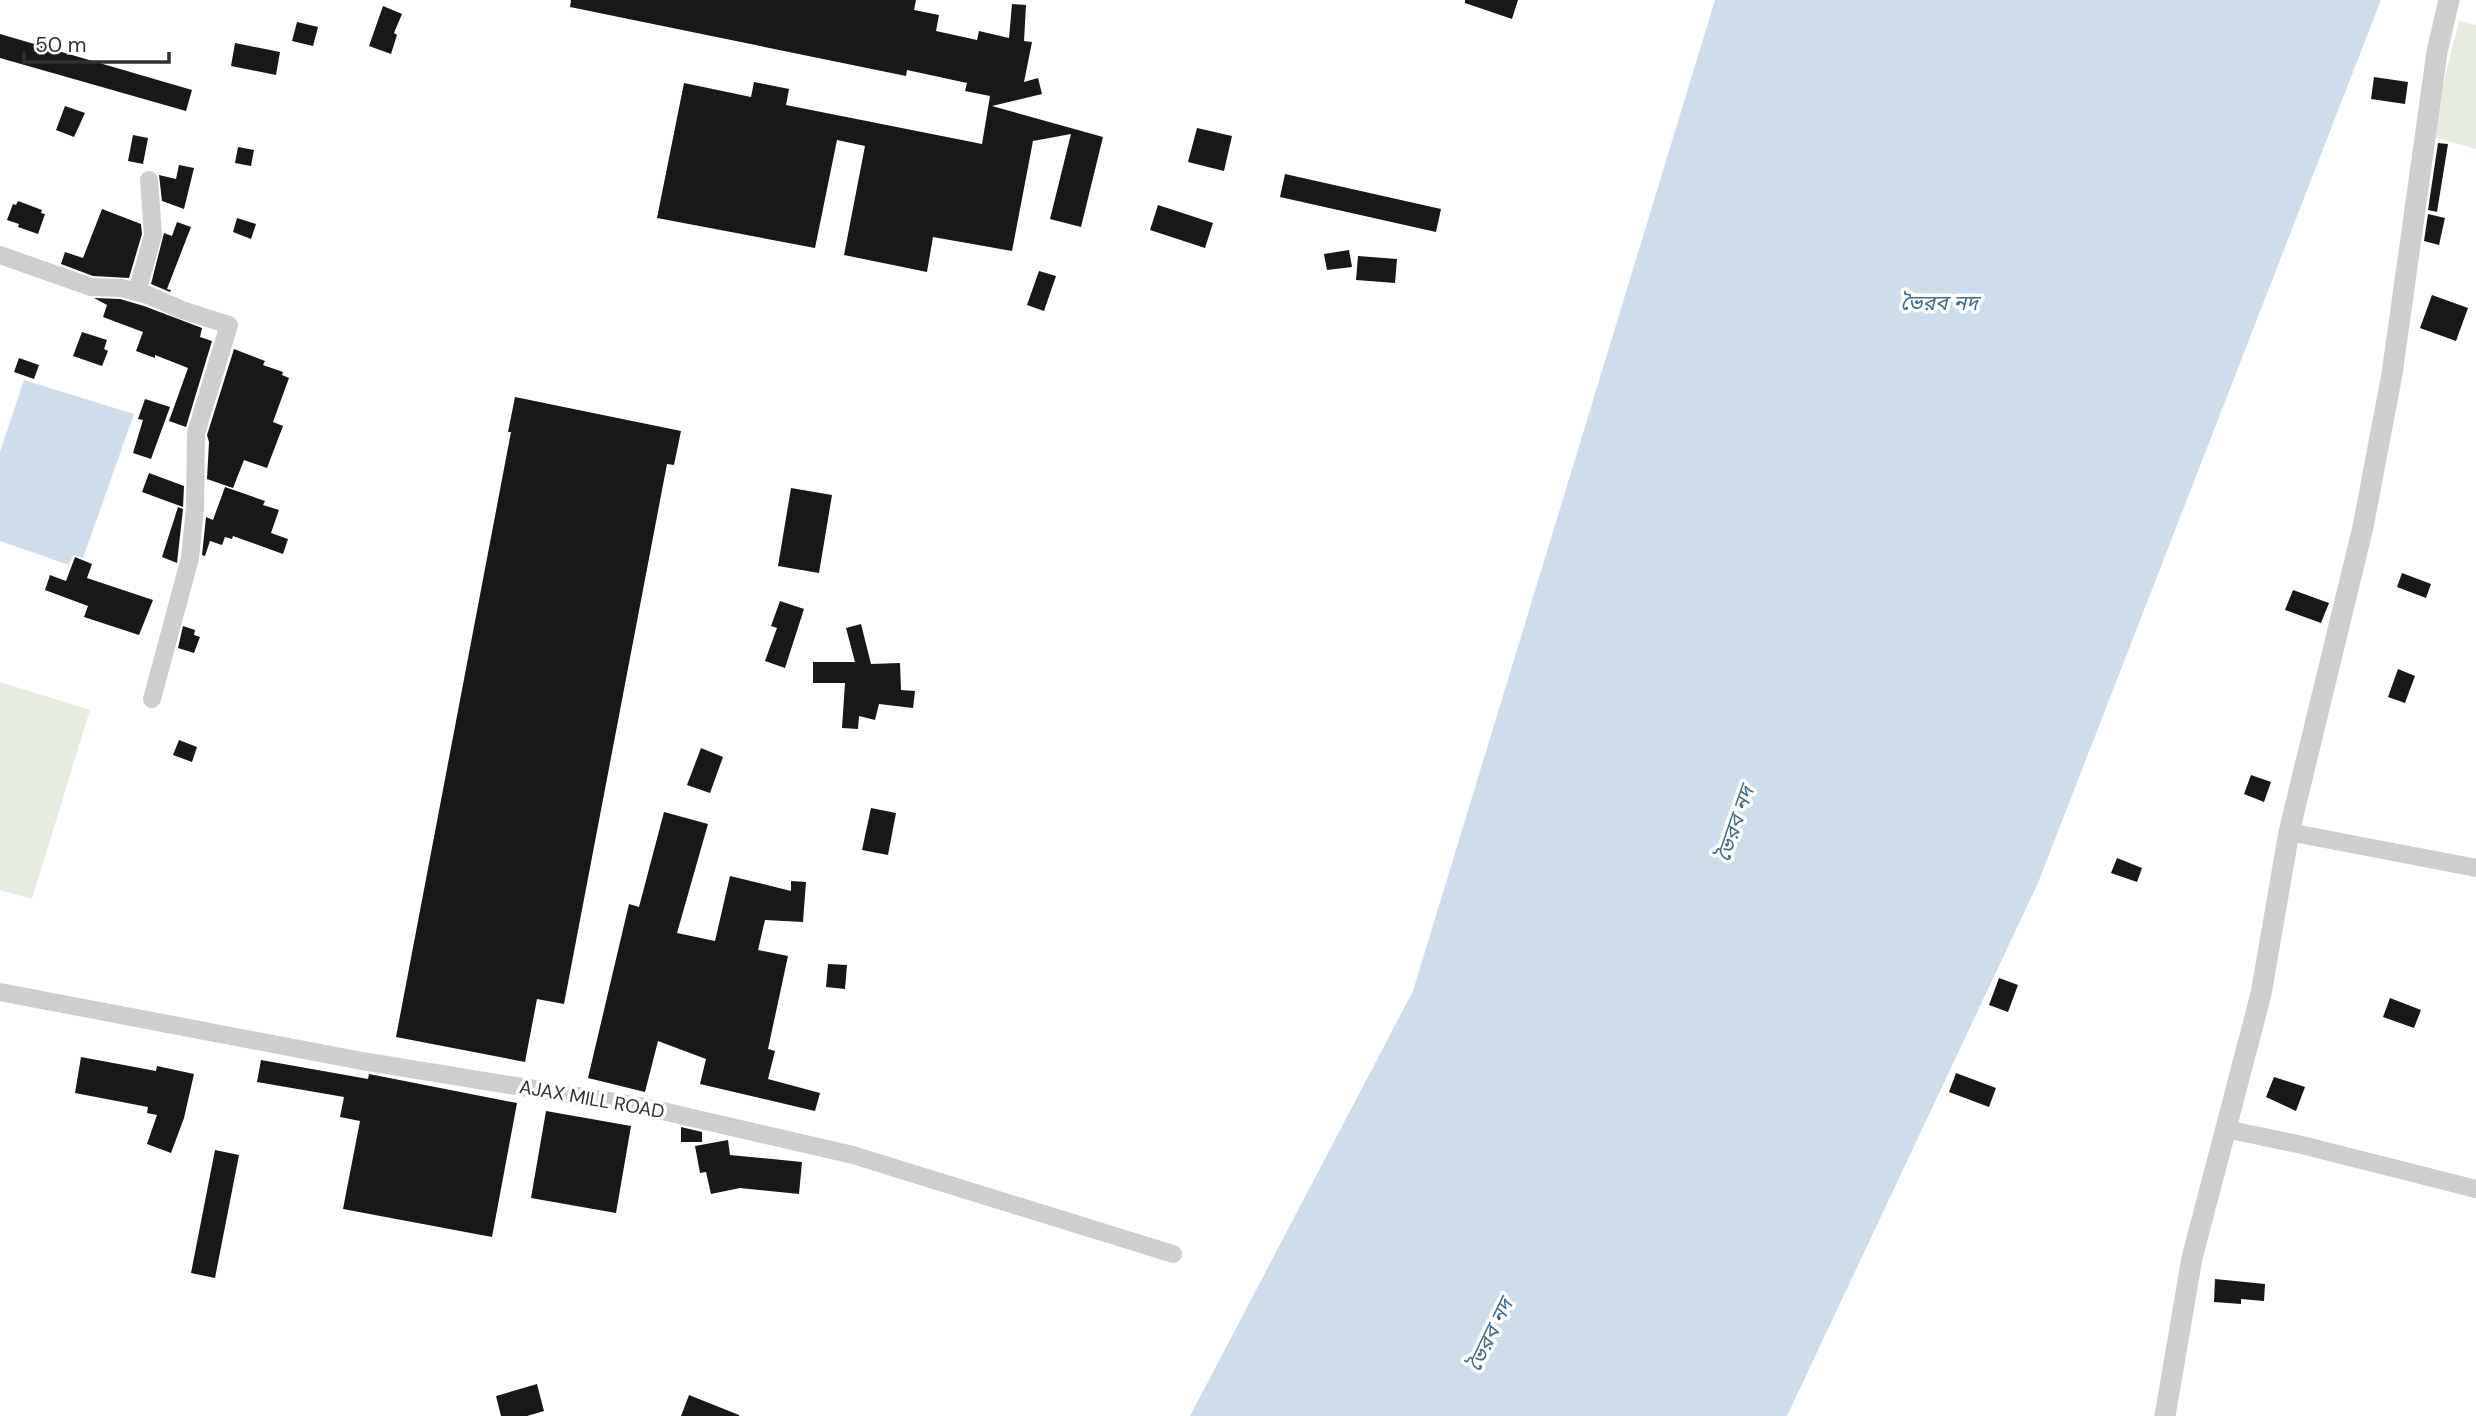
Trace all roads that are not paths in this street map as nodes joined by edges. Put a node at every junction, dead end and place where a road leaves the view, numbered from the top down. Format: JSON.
{"nodes":[{"id":1,"x":2449,"y":0,"type":"edge"},
{"id":2,"x":149,"y":180,"type":"dead end"},
{"id":3,"x":0,"y":256,"type":"edge"},
{"id":4,"x":137,"y":292,"type":"junction"},
{"id":5,"x":152,"y":699,"type":"dead end"},
{"id":6,"x":2289,"y":832,"type":"junction"},
{"id":7,"x":2476,"y":868,"type":"edge"},
{"id":8,"x":0,"y":992,"type":"edge"},
{"id":9,"x":2226,"y":1129,"type":"junction"},
{"id":10,"x":2476,"y":1189,"type":"edge"},
{"id":11,"x":1173,"y":1254,"type":"dead end"},
{"id":12,"x":2165,"y":1416,"type":"edge"}],
"edges":[{"from":1,"to":6,"type":"street"},
{"from":2,"to":4,"type":"street"},
{"from":3,"to":4,"type":"street"},
{"from":4,"to":5,"type":"street"},
{"from":6,"to":7,"type":"street"},
{"from":6,"to":9,"type":"street"},
{"from":8,"to":11,"type":"street","name":"AJAX MILL ROAD"},
{"from":9,"to":10,"type":"street"},
{"from":9,"to":12,"type":"street"}]}
